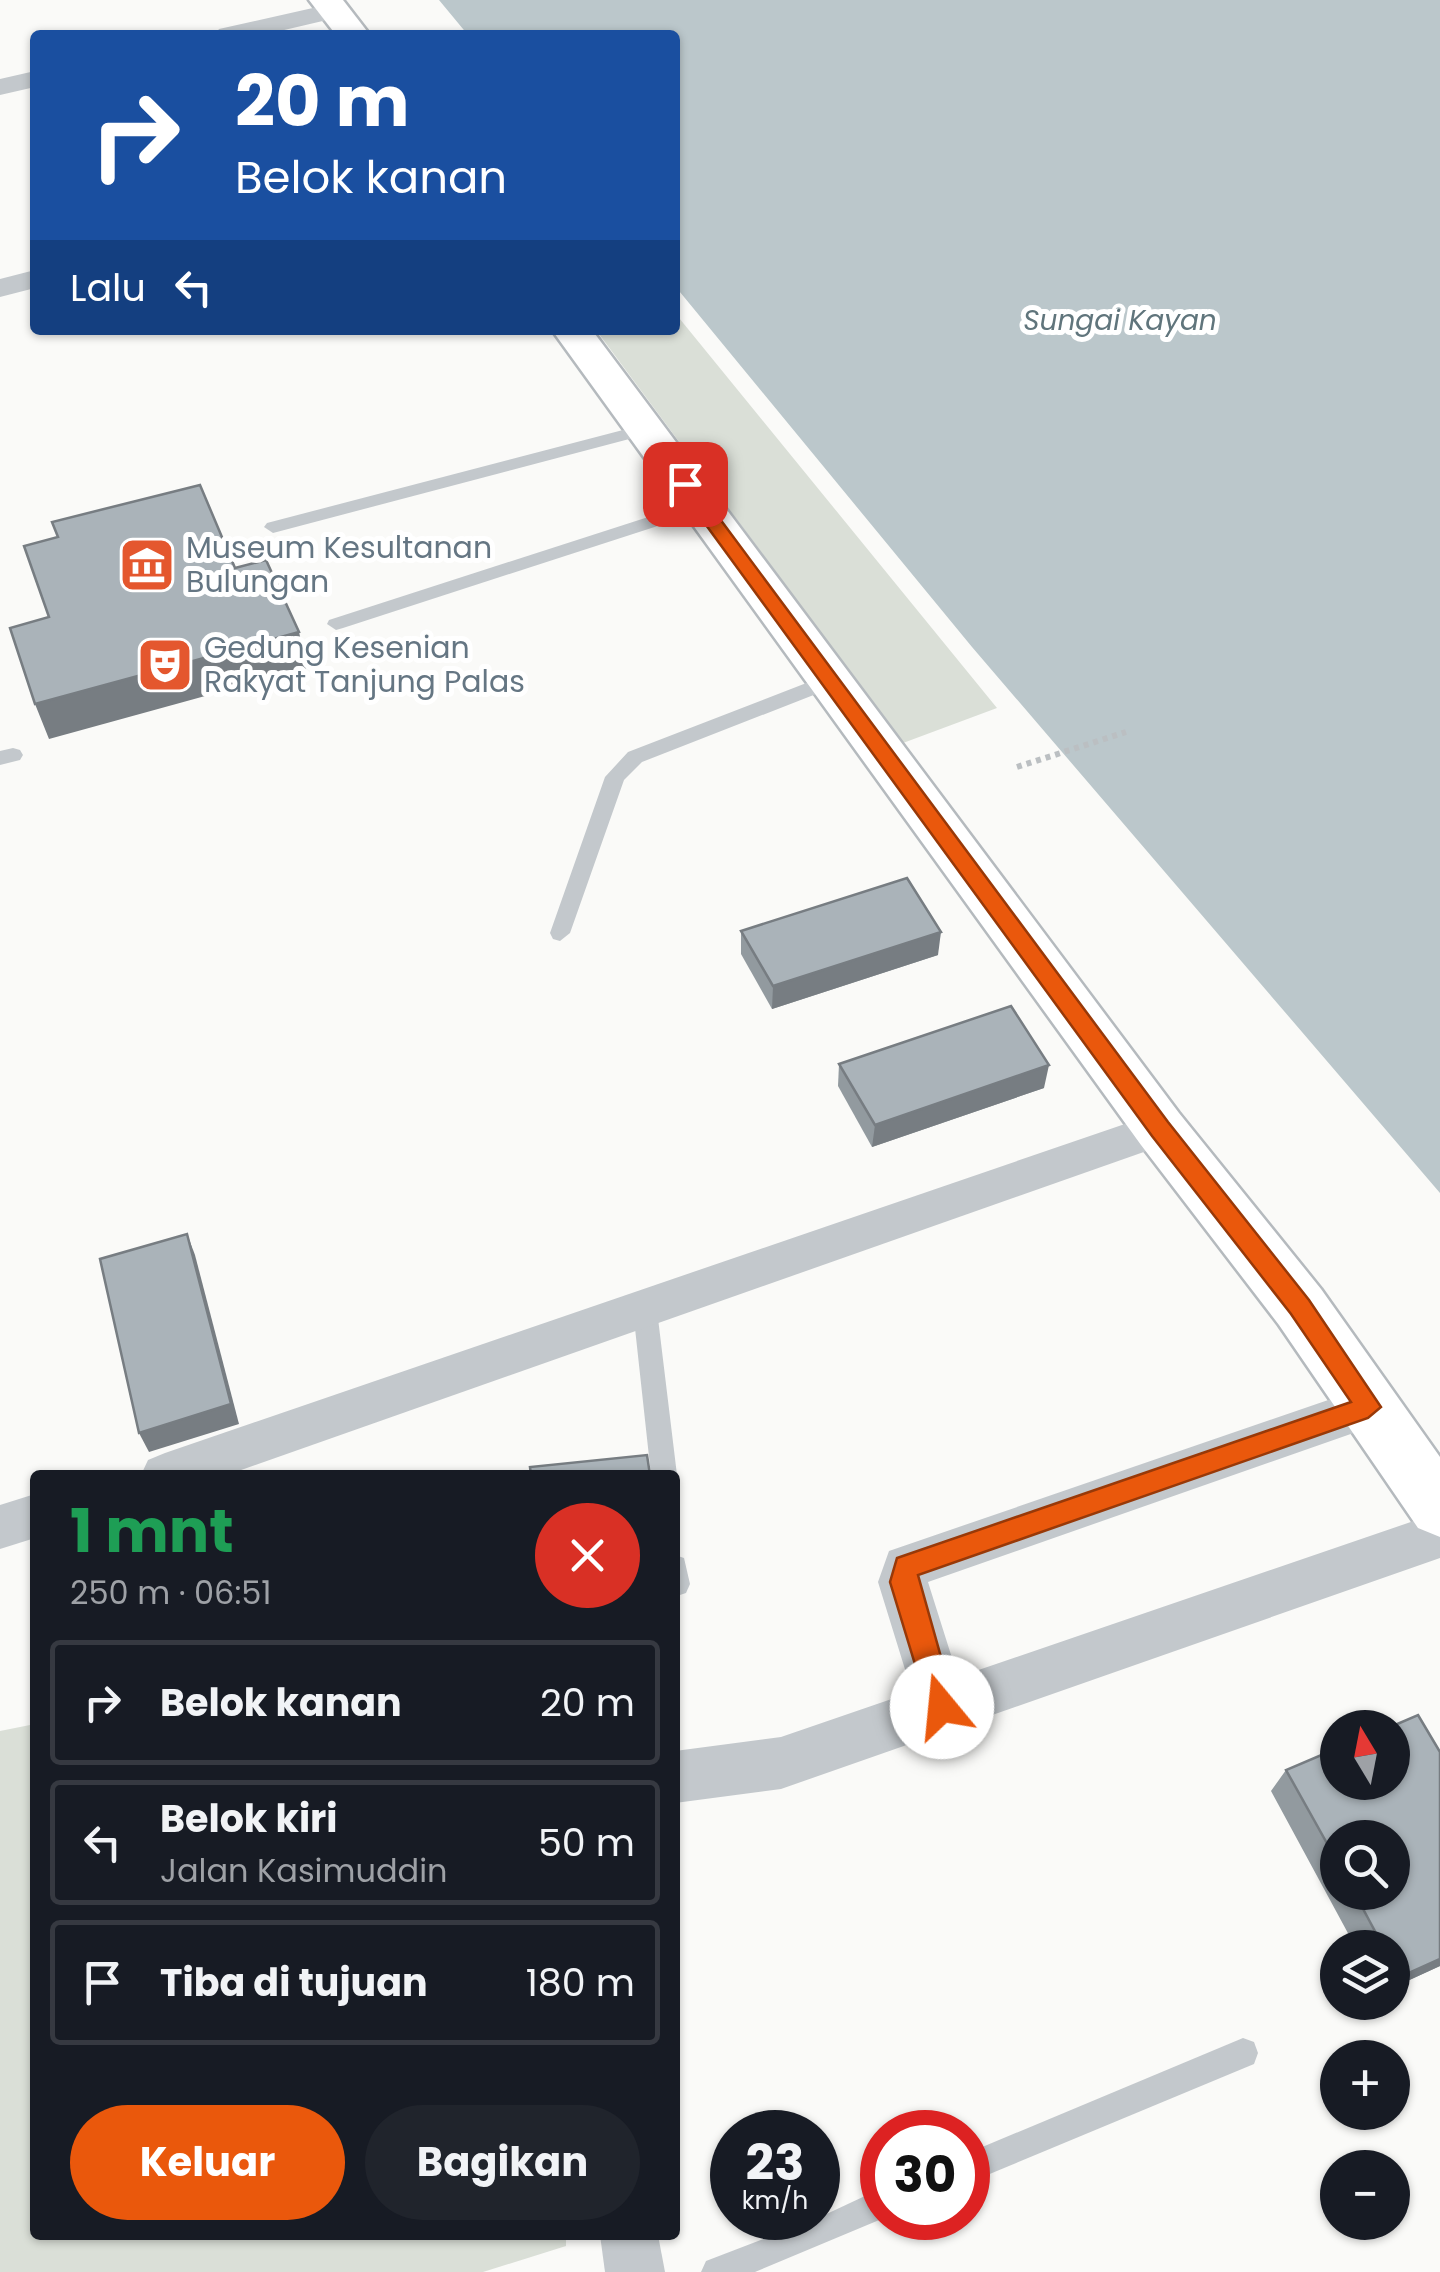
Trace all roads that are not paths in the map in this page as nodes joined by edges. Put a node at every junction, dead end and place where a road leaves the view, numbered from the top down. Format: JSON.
{"nodes":[{"id":1,"x":338,"y":15,"type":"edge"},
{"id":2,"x":256,"y":30,"type":"edge"},
{"id":3,"x":30,"y":80,"type":"edge"},
{"id":4,"x":0,"y":87,"type":"edge"},
{"id":5,"x":30,"y":280,"type":"edge"},
{"id":6,"x":0,"y":288,"type":"edge"},
{"id":7,"x":576,"y":335,"type":"edge"},
{"id":8,"x":646,"y":429,"type":"junction"},
{"id":9,"x":701,"y":506,"type":"junction"},
{"id":10,"x":272,"y":527,"type":"dead end"},
{"id":11,"x":336,"y":624,"type":"dead end"},
{"id":12,"x":827,"y":682,"type":"junction"},
{"id":13,"x":560,"y":933,"type":"dead end"},
{"id":14,"x":1160,"y":1129,"type":"junction"},
{"id":15,"x":644,"y":1310,"type":"junction"},
{"id":16,"x":1368,"y":1407,"type":"junction"},
{"id":17,"x":180,"y":1470,"type":"edge"},
{"id":18,"x":663,"y":1470,"type":"edge"},
{"id":19,"x":1440,"y":1508,"type":"edge"},
{"id":20,"x":30,"y":1518,"type":"edge"},
{"id":21,"x":0,"y":1527,"type":"edge"},
{"id":22,"x":1440,"y":1535,"type":"edge"},
{"id":23,"x":942,"y":1707,"type":"junction"},
{"id":24,"x":680,"y":1775,"type":"edge"},
{"id":25,"x":1243,"y":2053,"type":"dead end"},
{"id":26,"x":990,"y":2159,"type":"edge"},
{"id":27,"x":860,"y":2212,"type":"edge"},
{"id":28,"x":630,"y":2240,"type":"edge"},
{"id":29,"x":634,"y":2272,"type":"edge"},
{"id":30,"x":717,"y":2272,"type":"edge"}],
"edges":[{"from":1,"to":2,"type":"street"},
{"from":3,"to":4,"type":"street"},
{"from":5,"to":6,"type":"street"},
{"from":7,"to":8,"type":"main road"},
{"from":8,"to":9,"type":"main road"},
{"from":8,"to":10,"type":"lane"},
{"from":9,"to":11,"type":"lane"},
{"from":9,"to":12,"type":"main road"},
{"from":12,"to":13,"type":"lane"},
{"from":12,"to":14,"type":"main road"},
{"from":14,"to":15,"type":"street"},
{"from":14,"to":16,"type":"main road"},
{"from":15,"to":17,"type":"street"},
{"from":15,"to":18,"type":"lane"},
{"from":16,"to":19,"type":"main road"},
{"from":16,"to":23,"type":"street"},
{"from":20,"to":21,"type":"street"},
{"from":22,"to":23,"type":"street"},
{"from":23,"to":24,"type":"street"},
{"from":25,"to":26,"type":"lane"},
{"from":27,"to":30,"type":"lane"},
{"from":28,"to":29,"type":"street"}]}
